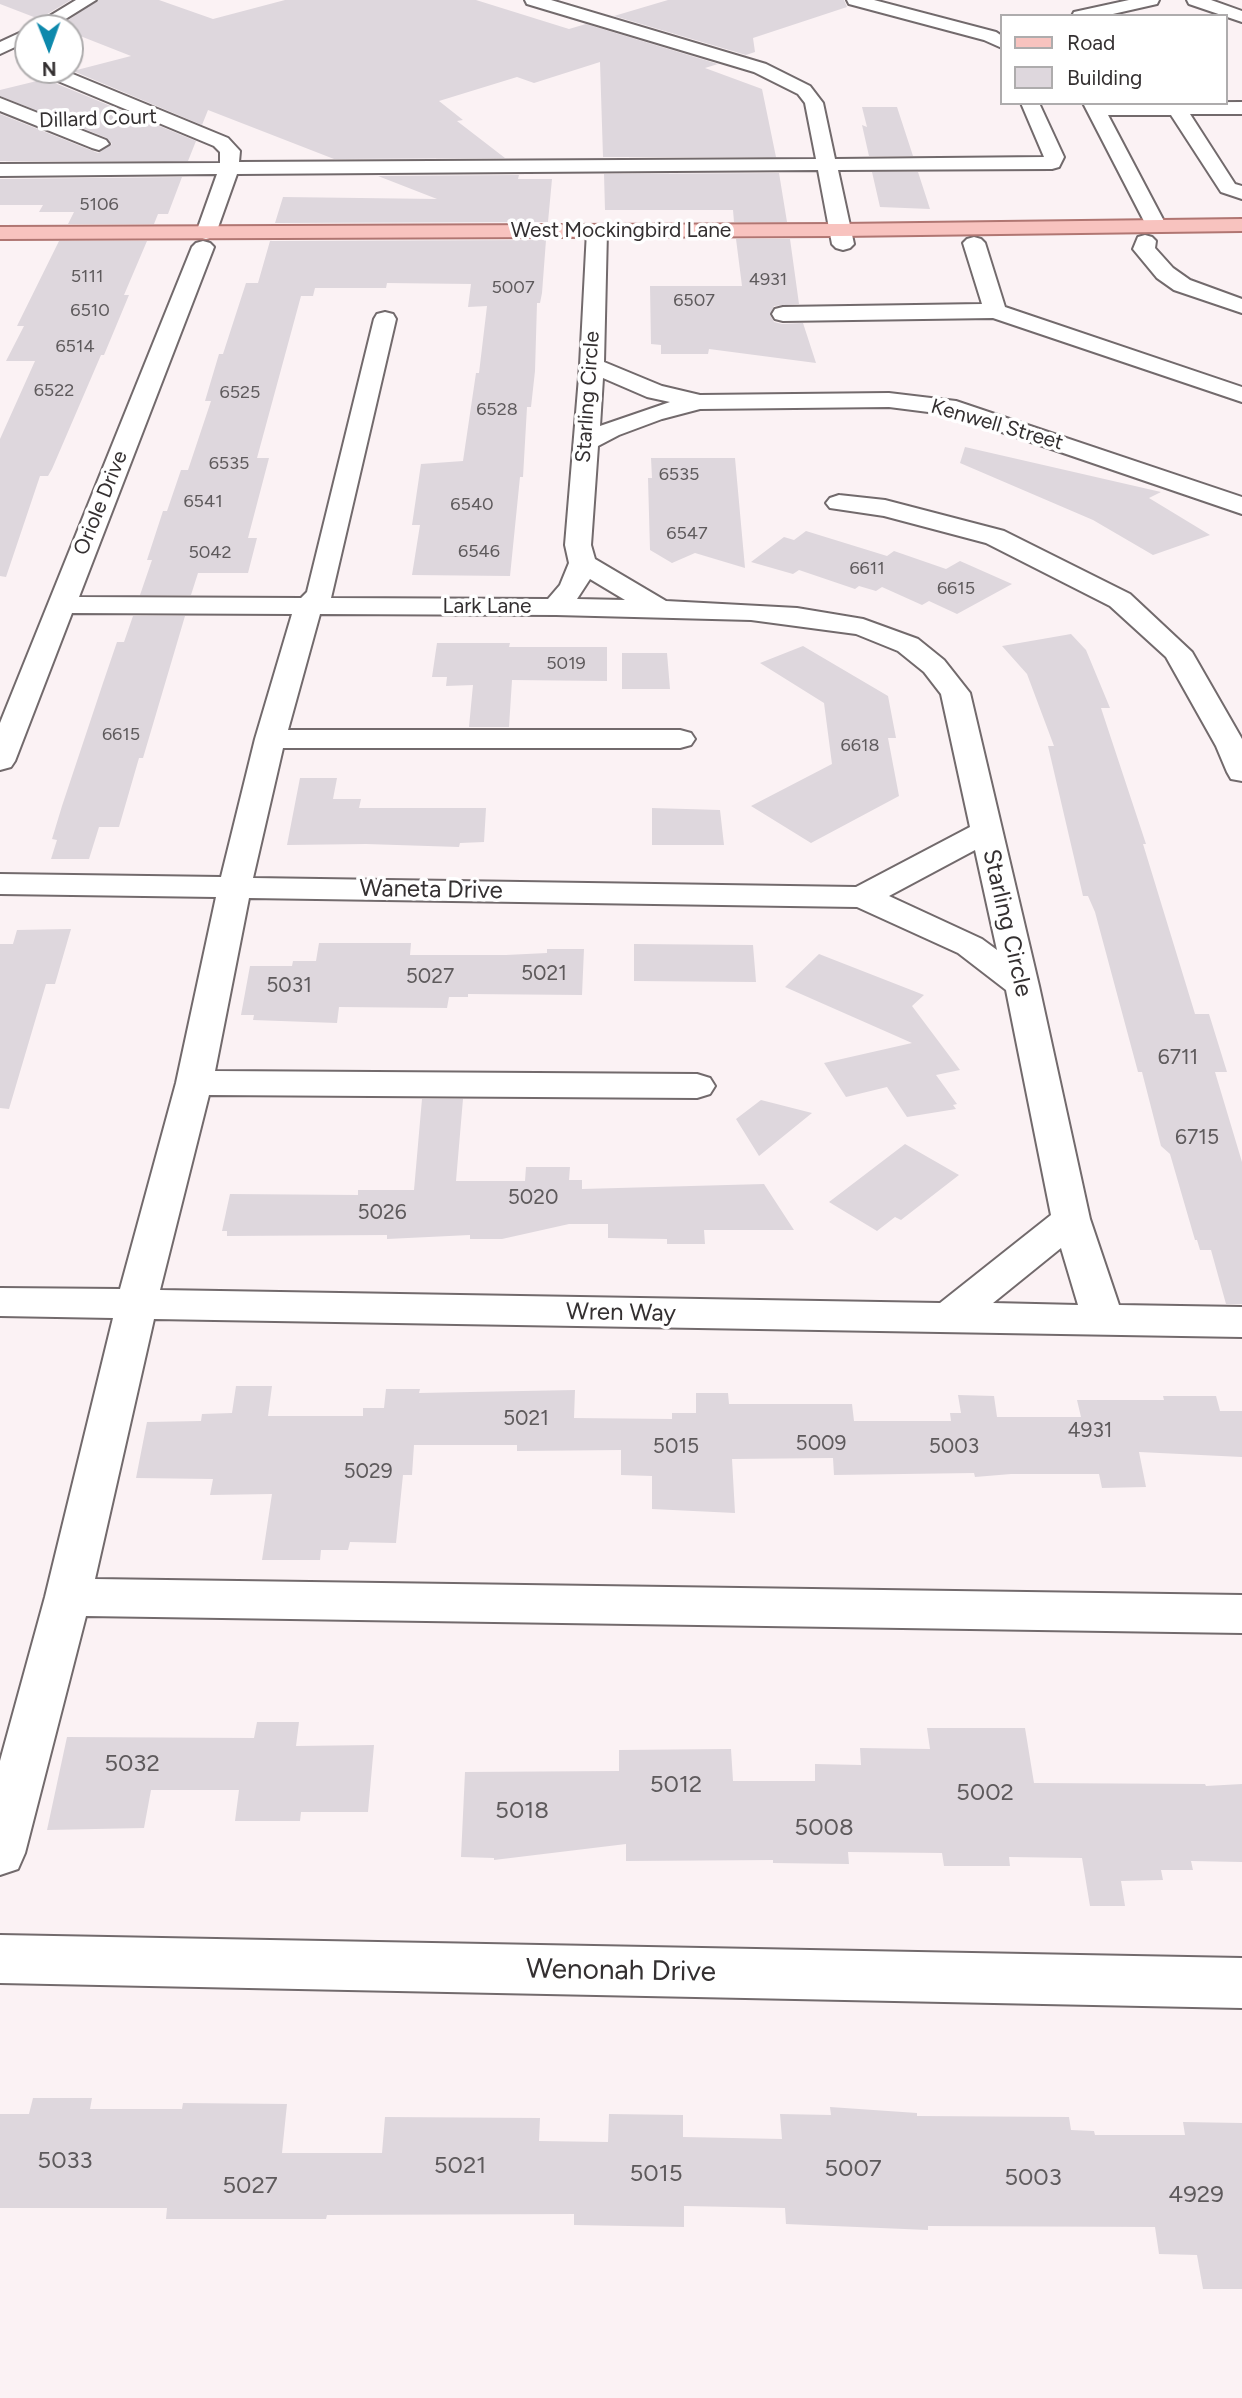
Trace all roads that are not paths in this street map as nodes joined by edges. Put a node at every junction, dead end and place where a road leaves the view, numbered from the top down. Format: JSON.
{"nodes":[{"id":1,"x":88,"y":0,"type":"edge"},
{"id":2,"x":533,"y":0,"type":"edge"},
{"id":3,"x":855,"y":0,"type":"edge"},
{"id":4,"x":1085,"y":0,"type":"edge"},
{"id":5,"x":1151,"y":0,"type":"edge"},
{"id":6,"x":1195,"y":0,"type":"edge"},
{"id":7,"x":1109,"y":9,"type":"junction"},
{"id":8,"x":64,"y":14,"type":"edge"},
{"id":9,"x":1088,"y":14,"type":"edge"},
{"id":10,"x":1242,"y":17,"type":"edge"},
{"id":11,"x":1000,"y":42,"type":"edge"},
{"id":12,"x":82,"y":84,"type":"edge"},
{"id":13,"x":0,"y":104,"type":"edge"},
{"id":14,"x":1031,"y":105,"type":"edge"},
{"id":15,"x":1093,"y":106,"type":"edge"},
{"id":16,"x":1242,"y":108,"type":"edge"},
{"id":17,"x":1177,"y":109,"type":"junction"},
{"id":18,"x":196,"y":131,"type":"junction"},
{"id":19,"x":162,"y":141,"type":"dead end"},
{"id":20,"x":99,"y":144,"type":"junction"},
{"id":21,"x":124,"y":144,"type":"dead end"},
{"id":22,"x":49,"y":145,"type":"dead end"},
{"id":23,"x":825,"y":166,"type":"junction"},
{"id":24,"x":0,"y":170,"type":"edge"},
{"id":25,"x":229,"y":170,"type":"junction"},
{"id":26,"x":1242,"y":192,"type":"edge"},
{"id":27,"x":1242,"y":225,"type":"edge"},
{"id":28,"x":0,"y":233,"type":"edge"},
{"id":29,"x":1151,"y":233,"type":"junction"},
{"id":30,"x":841,"y":237,"type":"junction"},
{"id":31,"x":597,"y":238,"type":"junction"},
{"id":32,"x":1242,"y":239,"type":"edge"},
{"id":33,"x":205,"y":240,"type":"junction"},
{"id":34,"x":974,"y":243,"type":"junction"},
{"id":35,"x":0,"y":248,"type":"edge"},
{"id":36,"x":1242,"y":306,"type":"edge"},
{"id":37,"x":995,"y":311,"type":"junction"},
{"id":38,"x":783,"y":314,"type":"dead end"},
{"id":39,"x":384,"y":318,"type":"dead end"},
{"id":40,"x":592,"y":365,"type":"junction"},
{"id":41,"x":1242,"y":395,"type":"edge"},
{"id":42,"x":699,"y":402,"type":"junction"},
{"id":43,"x":584,"y":444,"type":"junction"},
{"id":44,"x":839,"y":503,"type":"dead end"},
{"id":45,"x":1242,"y":506,"type":"edge"},
{"id":46,"x":582,"y":563,"type":"junction"},
{"id":47,"x":60,"y":604,"type":"junction"},
{"id":48,"x":308,"y":606,"type":"junction"},
{"id":49,"x":556,"y":607,"type":"junction"},
{"id":50,"x":659,"y":609,"type":"junction"},
{"id":51,"x":908,"y":645,"type":"joint"},
{"id":52,"x":270,"y":739,"type":"junction"},
{"id":53,"x":680,"y":740,"type":"dead end"},
{"id":54,"x":1,"y":756,"type":"edge"},
{"id":55,"x":1242,"y":772,"type":"edge"},
{"id":56,"x":985,"y":831,"type":"junction"},
{"id":57,"x":0,"y":884,"type":"edge"},
{"id":58,"x":235,"y":886,"type":"junction"},
{"id":59,"x":862,"y":897,"type":"junction"},
{"id":60,"x":1022,"y":986,"type":"junction"},
{"id":61,"x":194,"y":1083,"type":"junction"},
{"id":62,"x":697,"y":1086,"type":"dead end"},
{"id":63,"x":1071,"y":1219,"type":"junction"},
{"id":64,"x":0,"y":1303,"type":"edge"},
{"id":65,"x":137,"y":1303,"type":"junction"},
{"id":66,"x":947,"y":1320,"type":"junction"},
{"id":67,"x":1103,"y":1320,"type":"junction"},
{"id":68,"x":1242,"y":1322,"type":"edge"},
{"id":69,"x":68,"y":1597,"type":"junction"},
{"id":70,"x":1242,"y":1614,"type":"edge"},
{"id":71,"x":0,"y":1853,"type":"edge"},
{"id":72,"x":0,"y":1959,"type":"edge"},
{"id":73,"x":1242,"y":1983,"type":"edge"}],
"edges":[{"from":1,"to":8,"type":"street"},
{"from":2,"to":23,"type":"street"},
{"from":3,"to":11,"type":"street"},
{"from":4,"to":7,"type":"street"},
{"from":5,"to":7,"type":"street"},
{"from":6,"to":10,"type":"street"},
{"from":7,"to":9,"type":"street"},
{"from":12,"to":18,"type":"street"},
{"from":13,"to":20,"type":"street"},
{"from":14,"to":23,"type":"street"},
{"from":15,"to":17,"type":"street"},
{"from":15,"to":29,"type":"street"},
{"from":16,"to":17,"type":"street"},
{"from":17,"to":26,"type":"street"},
{"from":18,"to":19,"type":"street","name":"Dillard Court"},
{"from":18,"to":25,"type":"street"},
{"from":20,"to":21,"type":"street","name":"Dillard Court"},
{"from":20,"to":22,"type":"street","name":"Dillard Court"},
{"from":23,"to":25,"type":"street"},
{"from":23,"to":30,"type":"street"},
{"from":24,"to":25,"type":"street"},
{"from":25,"to":33,"type":"street","name":"Oriole Drive"},
{"from":27,"to":29,"type":"main road","name":"West Mockingbird Lane"},
{"from":28,"to":33,"type":"main road","name":"West Mockingbird Lane"},
{"from":29,"to":30,"type":"main road","name":"West Mockingbird Lane"},
{"from":29,"to":32,"type":"main road","name":"West Mockingbird Lane"},
{"from":29,"to":34,"type":"main road","name":"West Mockingbird Lane"},
{"from":29,"to":36,"type":"street"},
{"from":30,"to":31,"type":"main road","name":"West Mockingbird Lane"},
{"from":30,"to":34,"type":"main road","name":"West Mockingbird Lane"},
{"from":31,"to":33,"type":"main road","name":"West Mockingbird Lane"},
{"from":31,"to":40,"type":"street","name":"Starling Circle"},
{"from":33,"to":35,"type":"main road","name":"West Mockingbird Lane"},
{"from":33,"to":47,"type":"street","name":"Oriole Drive"},
{"from":34,"to":37,"type":"street"},
{"from":37,"to":38,"type":"street"},
{"from":37,"to":41,"type":"street"},
{"from":39,"to":48,"type":"street"},
{"from":40,"to":42,"type":"street","name":"Kenwell Street"},
{"from":40,"to":43,"type":"street","name":"Starling Circle"},
{"from":42,"to":43,"type":"street","name":"Kenwell Street"},
{"from":42,"to":45,"type":"street","name":"Kenwell Street"},
{"from":43,"to":46,"type":"street","name":"Starling Circle"},
{"from":44,"to":55,"type":"street"},
{"from":46,"to":49,"type":"street"},
{"from":46,"to":50,"type":"street"},
{"from":47,"to":48,"type":"street","name":"Lark Lane"},
{"from":47,"to":54,"type":"street","name":"Oriole Drive"},
{"from":48,"to":49,"type":"street","name":"Lark Lane"},
{"from":48,"to":52,"type":"street"},
{"from":49,"to":50,"type":"street","name":"Lark Lane"},
{"from":50,"to":51,"type":"street","name":"Lark Lane"},
{"from":51,"to":56,"type":"street","name":"Starling Circle"},
{"from":52,"to":53,"type":"street"},
{"from":52,"to":58,"type":"street"},
{"from":56,"to":59,"type":"street","name":"Waneta Drive"},
{"from":56,"to":60,"type":"street","name":"Starling Circle"},
{"from":57,"to":58,"type":"street","name":"Waneta Drive"},
{"from":58,"to":59,"type":"street","name":"Waneta Drive"},
{"from":58,"to":61,"type":"street"},
{"from":59,"to":60,"type":"street","name":"Waneta Drive"},
{"from":60,"to":63,"type":"street","name":"Starling Circle"},
{"from":61,"to":62,"type":"street"},
{"from":61,"to":65,"type":"street"},
{"from":63,"to":66,"type":"street"},
{"from":63,"to":67,"type":"street","name":"Starling Circle"},
{"from":64,"to":65,"type":"street","name":"Wren Way"},
{"from":65,"to":66,"type":"street","name":"Wren Way"},
{"from":65,"to":69,"type":"street"},
{"from":66,"to":67,"type":"street","name":"Wren Way"},
{"from":67,"to":68,"type":"street","name":"Wren Way"},
{"from":69,"to":70,"type":"street"},
{"from":69,"to":71,"type":"street"},
{"from":72,"to":73,"type":"street","name":"Wenonah Drive"}]}
